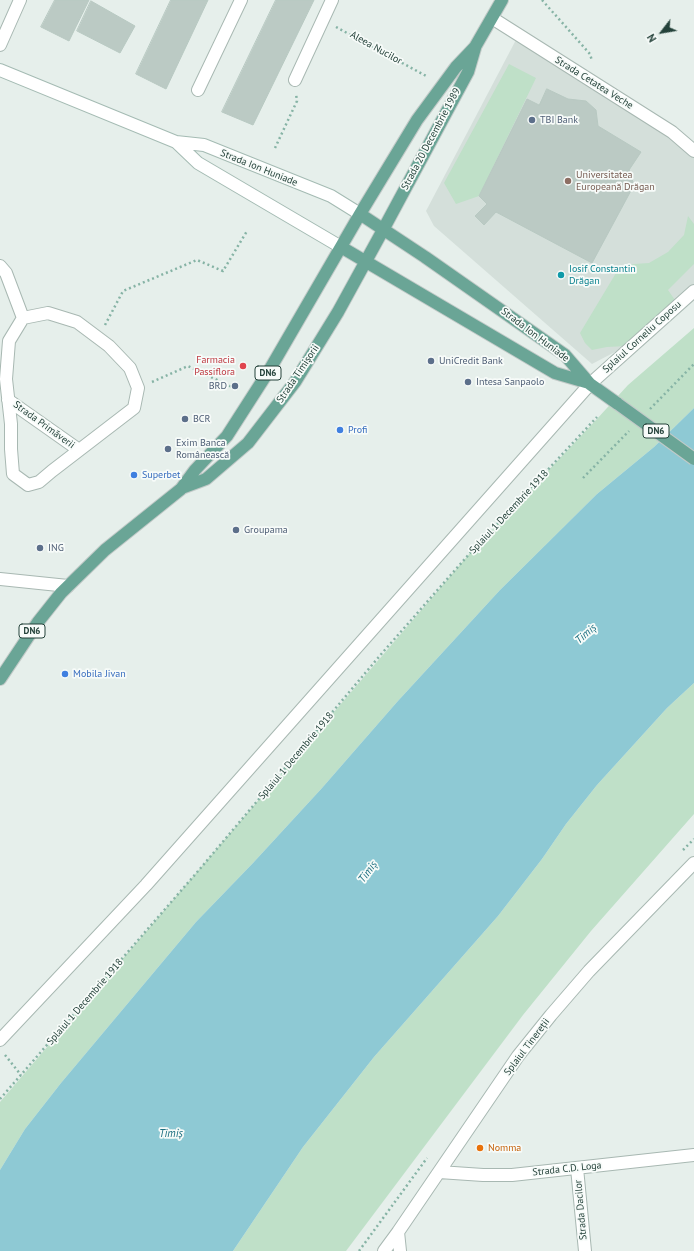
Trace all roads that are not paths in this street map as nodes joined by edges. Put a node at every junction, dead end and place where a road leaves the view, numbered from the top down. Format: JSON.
{"nodes":[{"id":1,"x":20,"y":0,"type":"edge"},
{"id":2,"x":241,"y":0,"type":"edge"},
{"id":3,"x":332,"y":0,"type":"edge"},
{"id":4,"x":502,"y":0,"type":"edge"},
{"id":5,"x":492,"y":18,"type":"junction"},
{"id":6,"x":0,"y":45,"type":"edge"},
{"id":7,"x":475,"y":47,"type":"junction"},
{"id":8,"x":0,"y":70,"type":"edge"},
{"id":9,"x":295,"y":80,"type":"road end"},
{"id":10,"x":198,"y":90,"type":"dead end"},
{"id":11,"x":176,"y":142,"type":"junction"},
{"id":12,"x":694,"y":151,"type":"edge"},
{"id":13,"x":360,"y":214,"type":"junction"},
{"id":14,"x":383,"y":230,"type":"junction"},
{"id":15,"x":341,"y":247,"type":"junction"},
{"id":16,"x":365,"y":262,"type":"junction"},
{"id":17,"x":0,"y":266,"type":"edge"},
{"id":18,"x":694,"y":291,"type":"edge"},
{"id":19,"x":23,"y":318,"type":"junction"},
{"id":20,"x":4,"y":342,"type":"edge"},
{"id":21,"x":590,"y":384,"type":"junction"},
{"id":22,"x":8,"y":400,"type":"junction"},
{"id":23,"x":79,"y":450,"type":"junction"},
{"id":24,"x":694,"y":459,"type":"edge"},
{"id":25,"x":181,"y":489,"type":"junction"},
{"id":26,"x":0,"y":579,"type":"edge"},
{"id":27,"x":68,"y":586,"type":"junction"},
{"id":28,"x":0,"y":678,"type":"edge"},
{"id":29,"x":694,"y":863,"type":"edge"},
{"id":30,"x":1,"y":1045,"type":"edge"},
{"id":31,"x":694,"y":1155,"type":"edge"},
{"id":32,"x":577,"y":1168,"type":"junction"},
{"id":33,"x":439,"y":1172,"type":"junction"},
{"id":34,"x":398,"y":1232,"type":"junction"},
{"id":35,"x":384,"y":1251,"type":"edge"},
{"id":36,"x":400,"y":1251,"type":"edge"},
{"id":37,"x":585,"y":1251,"type":"edge"}],
"edges":[{"from":1,"to":6,"type":"street"},
{"from":2,"to":10,"type":"street"},
{"from":3,"to":9,"type":"street"},
{"from":4,"to":5,"type":"main road","name":"Strada 20 Decembrie 1989","number":"DN6"},
{"from":5,"to":7,"type":"main road","name":"Strada 20 Decembrie 1989","number":"DN6"},
{"from":5,"to":12,"type":"street","name":"Strada Cetatea Veche"},
{"from":7,"to":13,"type":"main road","name":"Strada 20 Decembrie 1989","number":"DN6"},
{"from":7,"to":14,"type":"main road","name":"Strada 20 Decembrie 1989","number":"DN6"},
{"from":8,"to":11,"type":"street","name":"Strada Ion Huniade"},
{"from":11,"to":13,"type":"street","name":"Strada Ion Huniade"},
{"from":11,"to":15,"type":"street","name":"Strada Ion Huniade"},
{"from":13,"to":14,"type":"main road","name":"Strada Ion Huniade"},
{"from":13,"to":15,"type":"main road","name":"Strada Timișorii","number":"DN6"},
{"from":14,"to":16,"type":"main road","name":"Strada Timișorii","number":"DN6"},
{"from":14,"to":21,"type":"main road","name":"Strada Ion Huniade","number":"DN6"},
{"from":15,"to":16,"type":"main road","name":"Strada Ion Huniade","number":"DN6"},
{"from":15,"to":25,"type":"main road","name":"Strada Timișorii","number":"DN6"},
{"from":16,"to":21,"type":"main road","name":"Strada Ion Huniade","number":"DN6"},
{"from":16,"to":25,"type":"main road","name":"Strada Timișorii","number":"DN6"},
{"from":17,"to":19,"type":"street"},
{"from":18,"to":21,"type":"street","name":"Splaiul Corneliu Coposu"},
{"from":19,"to":20,"type":"street","name":"Strada Primăverii"},
{"from":19,"to":23,"type":"street","name":"Strada Primăverii"},
{"from":20,"to":22,"type":"street","name":"Strada Primăverii"},
{"from":21,"to":24,"type":"main road","number":"DN6","bridge":true},
{"from":21,"to":30,"type":"street"},
{"from":22,"to":23,"type":"street","name":"Strada Primăverii"},
{"from":22,"to":23,"type":"street","name":"Strada Primăverii"},
{"from":25,"to":27,"type":"main road","name":"Strada Timișorii","number":"DN6"},
{"from":26,"to":27,"type":"street"},
{"from":27,"to":28,"type":"main road","name":"Strada Timișorii","number":"DN6"},
{"from":29,"to":33,"type":"street","name":"Splaiul Tinereții"},
{"from":31,"to":32,"type":"street","name":"Strada C.D. Loga"},
{"from":32,"to":33,"type":"street","name":"Strada C.D. Loga"},
{"from":32,"to":37,"type":"street","name":"Strada Dacilor"},
{"from":33,"to":34,"type":"street","name":"Splaiul Tinereții"},
{"from":34,"to":35,"type":"street","name":"Splaiul Tinereții"},
{"from":34,"to":36,"type":"street"}]}
